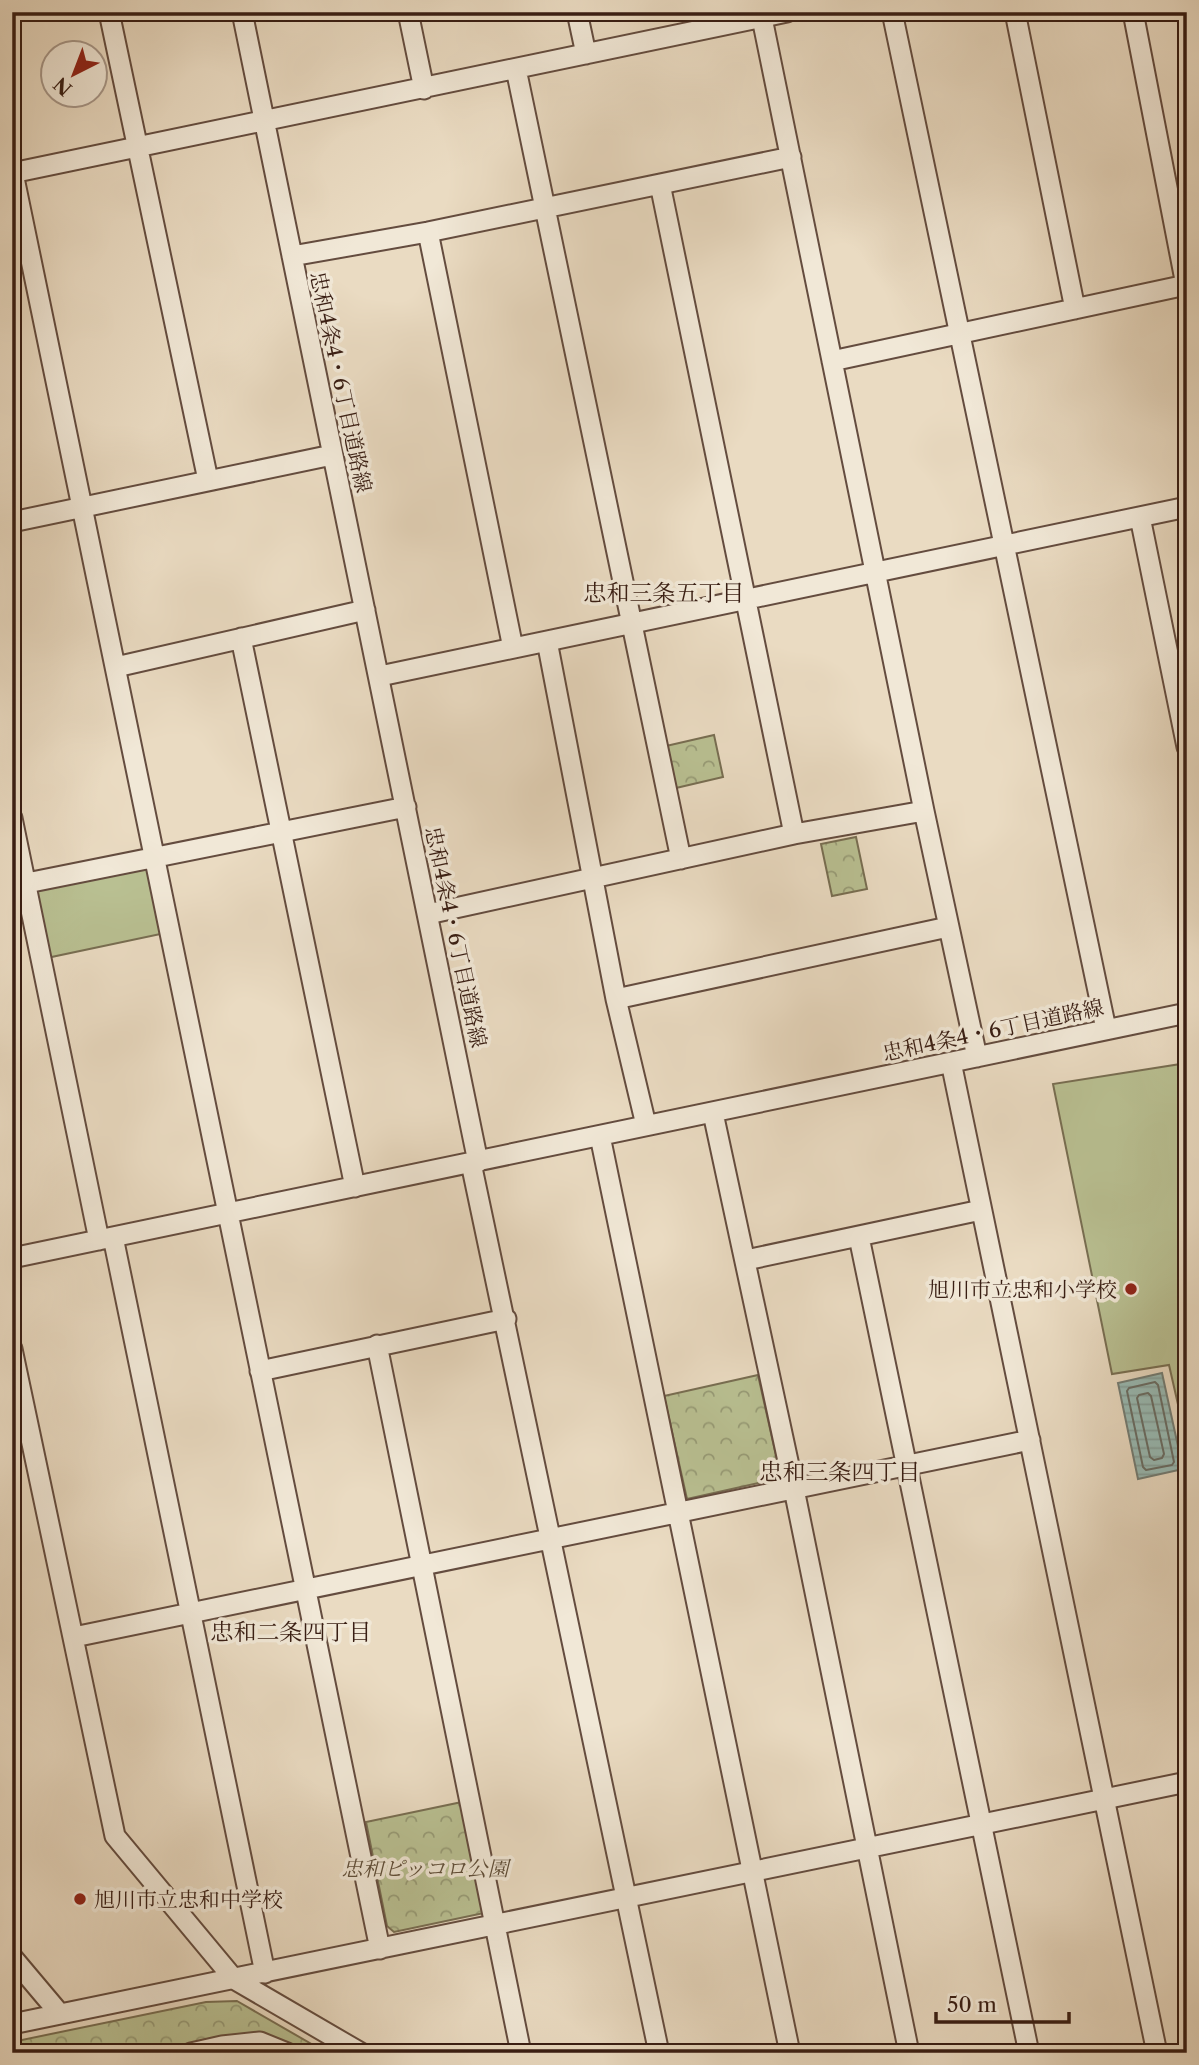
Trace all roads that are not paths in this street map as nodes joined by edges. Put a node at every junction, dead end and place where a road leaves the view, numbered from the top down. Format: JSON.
{"nodes":[{"id":1,"x":109,"y":12,"type":"edge"},
{"id":2,"x":242,"y":12,"type":"edge"},
{"id":3,"x":408,"y":12,"type":"edge"},
{"id":4,"x":577,"y":12,"type":"edge"},
{"id":5,"x":788,"y":12,"type":"edge"},
{"id":6,"x":892,"y":12,"type":"edge"},
{"id":7,"x":1015,"y":12,"type":"edge"},
{"id":8,"x":1133,"y":12,"type":"edge"},
{"id":9,"x":741,"y":17,"type":"edge"},
{"id":10,"x":762,"y":18,"type":"junction"},
{"id":11,"x":586,"y":54,"type":"junction"},
{"id":12,"x":516,"y":69,"type":"junction"},
{"id":13,"x":425,"y":89,"type":"junction"},
{"id":14,"x":264,"y":122,"type":"junction"},
{"id":15,"x":139,"y":147,"type":"junction"},
{"id":16,"x":791,"y":157,"type":"junction"},
{"id":17,"x":13,"y":173,"type":"edge"},
{"id":18,"x":660,"y":184,"type":"junction"},
{"id":19,"x":543,"y":208,"type":"junction"},
{"id":20,"x":428,"y":232,"type":"junction"},
{"id":21,"x":292,"y":256,"type":"junction"},
{"id":22,"x":1075,"y":309,"type":"junction"},
{"id":23,"x":962,"y":333,"type":"junction"},
{"id":24,"x":832,"y":361,"type":"junction"},
{"id":25,"x":332,"y":456,"type":"junction"},
{"id":26,"x":208,"y":480,"type":"junction"},
{"id":27,"x":83,"y":506,"type":"junction"},
{"id":28,"x":1187,"y":508,"type":"edge"},
{"id":29,"x":1140,"y":517,"type":"junction"},
{"id":30,"x":12,"y":522,"type":"edge"},
{"id":31,"x":1005,"y":545,"type":"junction"},
{"id":32,"x":875,"y":573,"type":"junction"},
{"id":33,"x":747,"y":599,"type":"junction"},
{"id":34,"x":365,"y":610,"type":"junction"},
{"id":35,"x":630,"y":624,"type":"junction"},
{"id":36,"x":241,"y":638,"type":"junction"},
{"id":37,"x":547,"y":641,"type":"junction"},
{"id":38,"x":513,"y":648,"type":"junction"},
{"id":39,"x":116,"y":667,"type":"junction"},
{"id":40,"x":380,"y":676,"type":"junction"},
{"id":41,"x":1187,"y":747,"type":"edge"},
{"id":42,"x":405,"y":807,"type":"junction"},
{"id":43,"x":923,"y":811,"type":"junction"},
{"id":44,"x":12,"y":818,"type":"edge"},
{"id":45,"x":280,"y":832,"type":"junction"},
{"id":46,"x":794,"y":834,"type":"junction"},
{"id":47,"x":155,"y":857,"type":"junction"},
{"id":48,"x":681,"y":859,"type":"junction"},
{"id":49,"x":595,"y":878,"type":"junction"},
{"id":50,"x":19,"y":884,"type":"edge"},
{"id":51,"x":428,"y":914,"type":"junction"},
{"id":52,"x":948,"y":927,"type":"junction"},
{"id":53,"x":616,"y":999,"type":"junction"},
{"id":54,"x":1187,"y":1013,"type":"edge"},
{"id":55,"x":1106,"y":1029,"type":"junction"},
{"id":56,"x":976,"y":1056,"type":"junction"},
{"id":57,"x":951,"y":1062,"type":"junction"},
{"id":58,"x":713,"y":1112,"type":"junction"},
{"id":59,"x":646,"y":1125,"type":"junction"},
{"id":60,"x":600,"y":1136,"type":"junction"},
{"id":61,"x":475,"y":1162,"type":"junction"},
{"id":62,"x":355,"y":1187,"type":"junction"},
{"id":63,"x":981,"y":1210,"type":"junction"},
{"id":64,"x":229,"y":1214,"type":"junction"},
{"id":65,"x":859,"y":1237,"type":"junction"},
{"id":66,"x":106,"y":1239,"type":"junction"},
{"id":67,"x":12,"y":1258,"type":"edge"},
{"id":68,"x":746,"y":1260,"type":"junction"},
{"id":69,"x":506,"y":1318,"type":"junction"},
{"id":70,"x":377,"y":1345,"type":"junction"},
{"id":71,"x":12,"y":1349,"type":"edge"},
{"id":72,"x":260,"y":1371,"type":"junction"},
{"id":73,"x":1030,"y":1440,"type":"junction"},
{"id":74,"x":908,"y":1467,"type":"junction"},
{"id":75,"x":794,"y":1489,"type":"junction"},
{"id":76,"x":678,"y":1513,"type":"junction"},
{"id":77,"x":552,"y":1538,"type":"junction"},
{"id":78,"x":421,"y":1566,"type":"junction"},
{"id":79,"x":307,"y":1589,"type":"junction"},
{"id":80,"x":191,"y":1613,"type":"junction"},
{"id":81,"x":74,"y":1637,"type":"junction"},
{"id":82,"x":1187,"y":1782,"type":"edge"},
{"id":83,"x":1105,"y":1799,"type":"junction"},
{"id":84,"x":981,"y":1825,"type":"junction"},
{"id":85,"x":867,"y":1850,"type":"junction"},
{"id":86,"x":752,"y":1871,"type":"junction"},
{"id":87,"x":626,"y":1898,"type":"junction"},
{"id":88,"x":496,"y":1925,"type":"junction"},
{"id":89,"x":380,"y":1949,"type":"junction"},
{"id":90,"x":12,"y":1957,"type":"edge"},
{"id":91,"x":265,"y":1973,"type":"junction"},
{"id":92,"x":234,"y":1979,"type":"junction"},
{"id":93,"x":60,"y":2014,"type":"junction"},
{"id":94,"x":12,"y":2024,"type":"edge"},
{"id":95,"x":221,"y":2050,"type":"edge"},
{"id":96,"x":191,"y":2053,"type":"edge"},
{"id":97,"x":287,"y":2053,"type":"edge"},
{"id":98,"x":361,"y":2053,"type":"edge"},
{"id":99,"x":521,"y":2053,"type":"edge"},
{"id":100,"x":659,"y":2053,"type":"edge"},
{"id":101,"x":790,"y":2053,"type":"edge"},
{"id":102,"x":909,"y":2053,"type":"edge"},
{"id":103,"x":1029,"y":2053,"type":"edge"},
{"id":104,"x":1157,"y":2053,"type":"edge"}],
"edges":[{"from":1,"to":15,"type":"street"},
{"from":2,"to":14,"type":"street","name":"忠和4条4・6丁目道路線"},
{"from":3,"to":13,"type":"street"},
{"from":4,"to":11,"type":"street"},
{"from":5,"to":10,"type":"street"},
{"from":6,"to":23,"type":"street"},
{"from":7,"to":22,"type":"street"},
{"from":8,"to":22,"type":"street"},
{"from":9,"to":10,"type":"street"},
{"from":9,"to":11,"type":"street"},
{"from":10,"to":16,"type":"street"},
{"from":11,"to":12,"type":"street"},
{"from":12,"to":13,"type":"street"},
{"from":12,"to":19,"type":"street"},
{"from":13,"to":14,"type":"street"},
{"from":14,"to":15,"type":"street"},
{"from":14,"to":21,"type":"street","name":"忠和4条4・6丁目道路線"},
{"from":15,"to":17,"type":"street"},
{"from":15,"to":26,"type":"street"},
{"from":16,"to":18,"type":"street"},
{"from":16,"to":24,"type":"street"},
{"from":17,"to":27,"type":"street"},
{"from":18,"to":19,"type":"street"},
{"from":18,"to":33,"type":"street"},
{"from":19,"to":20,"type":"street"},
{"from":19,"to":35,"type":"street"},
{"from":20,"to":21,"type":"street"},
{"from":20,"to":38,"type":"street"},
{"from":21,"to":25,"type":"street","name":"忠和4条4・6丁目道路線"},
{"from":22,"to":23,"type":"street"},
{"from":23,"to":24,"type":"street"},
{"from":23,"to":31,"type":"street"},
{"from":24,"to":32,"type":"street"},
{"from":25,"to":26,"type":"street"},
{"from":25,"to":34,"type":"street","name":"忠和4条4・6丁目道路線"},
{"from":26,"to":27,"type":"street"},
{"from":27,"to":30,"type":"street"},
{"from":27,"to":39,"type":"street"},
{"from":28,"to":29,"type":"street"},
{"from":29,"to":31,"type":"street"},
{"from":29,"to":41,"type":"street"},
{"from":31,"to":32,"type":"street"},
{"from":31,"to":55,"type":"street"},
{"from":32,"to":33,"type":"street"},
{"from":32,"to":43,"type":"street"},
{"from":33,"to":35,"type":"street"},
{"from":33,"to":46,"type":"street"},
{"from":34,"to":36,"type":"street"},
{"from":34,"to":40,"type":"street","name":"忠和4条4・6丁目道路線"},
{"from":35,"to":37,"type":"street"},
{"from":35,"to":48,"type":"street"},
{"from":36,"to":39,"type":"street"},
{"from":36,"to":45,"type":"street"},
{"from":37,"to":38,"type":"street"},
{"from":37,"to":49,"type":"street"},
{"from":38,"to":40,"type":"street"},
{"from":39,"to":47,"type":"street"},
{"from":40,"to":42,"type":"street","name":"忠和4条4・6丁目道路線"},
{"from":42,"to":45,"type":"street"},
{"from":42,"to":51,"type":"street","name":"忠和4条4・6丁目道路線"},
{"from":43,"to":46,"type":"street"},
{"from":43,"to":52,"type":"street"},
{"from":44,"to":50,"type":"street"},
{"from":45,"to":47,"type":"street"},
{"from":45,"to":62,"type":"street"},
{"from":46,"to":48,"type":"street"},
{"from":47,"to":50,"type":"street"},
{"from":47,"to":64,"type":"street"},
{"from":48,"to":49,"type":"street"},
{"from":49,"to":51,"type":"street"},
{"from":49,"to":53,"type":"street"},
{"from":50,"to":66,"type":"street"},
{"from":51,"to":61,"type":"street","name":"忠和4条4・6丁目道路線"},
{"from":52,"to":53,"type":"street"},
{"from":52,"to":56,"type":"street"},
{"from":53,"to":59,"type":"street"},
{"from":54,"to":55,"type":"street","name":"忠和4条4・6丁目道路線"},
{"from":55,"to":56,"type":"street","name":"忠和4条4・6丁目道路線"},
{"from":56,"to":57,"type":"street","name":"忠和4条4・6丁目道路線"},
{"from":57,"to":58,"type":"street","name":"忠和4条4・6丁目道路線"},
{"from":57,"to":63,"type":"street"},
{"from":58,"to":59,"type":"street","name":"忠和4条4・6丁目道路線"},
{"from":58,"to":68,"type":"street"},
{"from":59,"to":60,"type":"street","name":"忠和4条4・6丁目道路線"},
{"from":60,"to":61,"type":"street","name":"忠和4条4・6丁目道路線"},
{"from":60,"to":76,"type":"street"},
{"from":61,"to":62,"type":"street"},
{"from":61,"to":69,"type":"street"},
{"from":62,"to":64,"type":"street"},
{"from":63,"to":65,"type":"street"},
{"from":63,"to":73,"type":"street"},
{"from":64,"to":66,"type":"street"},
{"from":64,"to":72,"type":"street"},
{"from":65,"to":68,"type":"street"},
{"from":65,"to":74,"type":"street"},
{"from":66,"to":67,"type":"street"},
{"from":66,"to":80,"type":"street"},
{"from":68,"to":75,"type":"street"},
{"from":69,"to":70,"type":"street"},
{"from":69,"to":77,"type":"street"},
{"from":70,"to":72,"type":"street"},
{"from":70,"to":78,"type":"street"},
{"from":71,"to":81,"type":"street"},
{"from":72,"to":79,"type":"street"},
{"from":73,"to":74,"type":"street"},
{"from":73,"to":83,"type":"street"},
{"from":74,"to":75,"type":"street"},
{"from":74,"to":84,"type":"street"},
{"from":75,"to":76,"type":"street"},
{"from":75,"to":85,"type":"street"},
{"from":76,"to":77,"type":"street"},
{"from":76,"to":86,"type":"street"},
{"from":77,"to":78,"type":"street"},
{"from":77,"to":87,"type":"street"},
{"from":78,"to":79,"type":"street"},
{"from":78,"to":88,"type":"street"},
{"from":79,"to":80,"type":"street"},
{"from":79,"to":89,"type":"street"},
{"from":80,"to":81,"type":"street"},
{"from":80,"to":91,"type":"street"},
{"from":81,"to":92,"type":"street"},
{"from":82,"to":83,"type":"street"},
{"from":83,"to":84,"type":"street"},
{"from":83,"to":104,"type":"street"},
{"from":84,"to":85,"type":"street"},
{"from":84,"to":103,"type":"street"},
{"from":85,"to":86,"type":"street"},
{"from":85,"to":102,"type":"street"},
{"from":86,"to":87,"type":"street"},
{"from":86,"to":101,"type":"street"},
{"from":87,"to":88,"type":"street"},
{"from":87,"to":100,"type":"street"},
{"from":88,"to":89,"type":"street"},
{"from":88,"to":99,"type":"street"},
{"from":89,"to":91,"type":"street"},
{"from":90,"to":93,"type":"street"},
{"from":91,"to":92,"type":"street"},
{"from":92,"to":93,"type":"street"},
{"from":92,"to":98,"type":"street"},
{"from":93,"to":94,"type":"street"},
{"from":95,"to":96,"type":"street"},
{"from":95,"to":97,"type":"street"}]}
